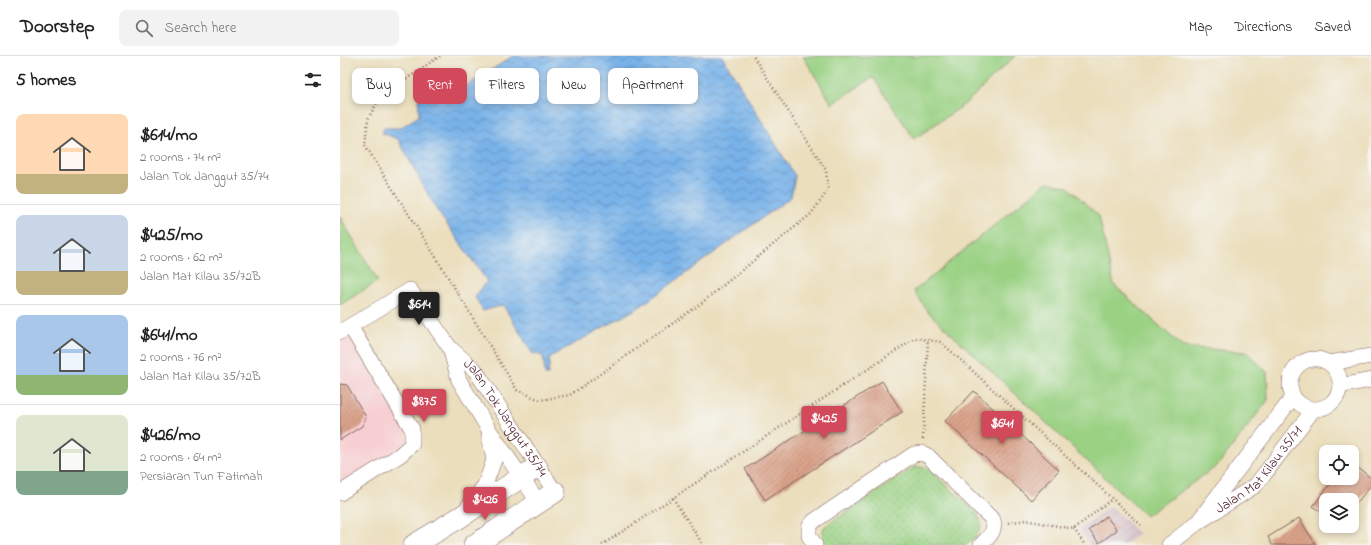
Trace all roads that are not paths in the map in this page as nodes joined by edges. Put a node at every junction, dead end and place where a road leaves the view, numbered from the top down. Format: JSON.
{"nodes":[{"id":1,"x":345,"y":329,"type":"edge"},
{"id":2,"x":450,"y":348,"type":"junction"},
{"id":3,"x":1371,"y":356,"type":"edge"},
{"id":4,"x":1329,"y":363,"type":"junction"},
{"id":5,"x":1371,"y":380,"type":"edge"},
{"id":6,"x":1340,"y":386,"type":"junction"},
{"id":7,"x":1293,"y":397,"type":"junction"},
{"id":8,"x":1313,"y":410,"type":"junction"},
{"id":9,"x":489,"y":430,"type":"junction"},
{"id":10,"x":529,"y":472,"type":"junction"},
{"id":11,"x":340,"y":493,"type":"edge"},
{"id":12,"x":547,"y":498,"type":"joint"},
{"id":13,"x":462,"y":516,"type":"junction"},
{"id":14,"x":1197,"y":523,"type":"junction"},
{"id":15,"x":414,"y":545,"type":"edge"},
{"id":16,"x":474,"y":545,"type":"edge"},
{"id":17,"x":815,"y":545,"type":"edge"},
{"id":18,"x":981,"y":545,"type":"edge"},
{"id":19,"x":1168,"y":545,"type":"edge"}],
"edges":[{"from":1,"to":2,"type":"street","name":"Jalan Tok Janggut 35/74"},
{"from":1,"to":11,"type":"street"},
{"from":2,"to":9,"type":"street","name":"Jalan Tok Janggut 35/74"},
{"from":2,"to":10,"type":"street","name":"Jalan Tok Janggut 35/74"},
{"from":3,"to":4,"type":"street"},
{"from":4,"to":6,"type":"street"},
{"from":4,"to":7,"type":"street"},
{"from":5,"to":6,"type":"street"},
{"from":6,"to":8,"type":"street"},
{"from":7,"to":8,"type":"street"},
{"from":7,"to":14,"type":"street","name":"Jalan Mat Kilau 35/71"},
{"from":8,"to":14,"type":"street","name":"Jalan Mat Kilau 35/71"},
{"from":9,"to":10,"type":"street","name":"Jalan Tok Janggut 35/74"},
{"from":9,"to":13,"type":"street"},
{"from":10,"to":12,"type":"street","name":"Jalan Tok Janggut 35/74"},
{"from":10,"to":13,"type":"street"},
{"from":12,"to":16,"type":"street"},
{"from":13,"to":15,"type":"street"},
{"from":14,"to":19,"type":"street","name":"Jalan Mat Kilau 35/71"},
{"from":17,"to":18,"type":"street"}]}
